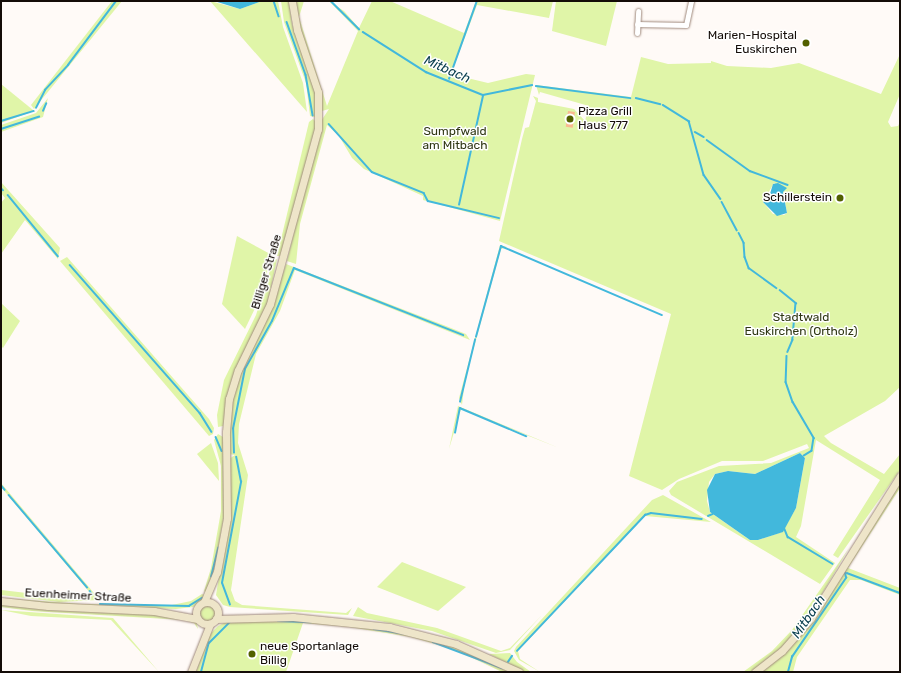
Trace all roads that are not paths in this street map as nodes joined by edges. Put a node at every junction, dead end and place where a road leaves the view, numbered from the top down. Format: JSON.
{"nodes":[{"id":1,"x":292,"y":1,"type":"edge"},
{"id":2,"x":691,"y":1,"type":"edge"},
{"id":3,"x":638,"y":11,"type":"dead end"},
{"id":4,"x":638,"y":24,"type":"junction"},
{"id":5,"x":637,"y":33,"type":"dead end"},
{"id":6,"x":900,"y":476,"type":"edge"},
{"id":7,"x":900,"y":481,"type":"edge"},
{"id":8,"x":885,"y":497,"type":"junction"},
{"id":9,"x":217,"y":572,"type":"junction"},
{"id":10,"x":1,"y":600,"type":"edge"},
{"id":11,"x":204,"y":602,"type":"junction"},
{"id":12,"x":198,"y":607,"type":"junction"},
{"id":13,"x":216,"y":607,"type":"junction"},
{"id":14,"x":154,"y":611,"type":"junction"},
{"id":15,"x":264,"y":616,"type":"junction"},
{"id":16,"x":198,"y":620,"type":"junction"},
{"id":17,"x":213,"y":621,"type":"junction"},
{"id":18,"x":196,"y":654,"type":"junction"},
{"id":19,"x":191,"y":672,"type":"edge"},
{"id":20,"x":519,"y":672,"type":"edge"},
{"id":21,"x":755,"y":672,"type":"edge"}],
"edges":[{"from":1,"to":9,"type":"main road","name":"Billiger Straße"},
{"from":2,"to":4,"type":"street"},
{"from":3,"to":4,"type":"street"},
{"from":4,"to":5,"type":"street"},
{"from":6,"to":8,"type":"main road"},
{"from":7,"to":8,"type":"main road"},
{"from":8,"to":21,"type":"main road"},
{"from":9,"to":11,"type":"main road","name":"Billiger Straße"},
{"from":9,"to":13,"type":"main road","name":"Billiger Straße"},
{"from":10,"to":14,"type":"main road","name":"Euenheimer Straße"},
{"from":11,"to":12,"type":"main road"},
{"from":11,"to":13,"type":"main road"},
{"from":12,"to":14,"type":"main road","name":"Euenheimer Straße"},
{"from":12,"to":16,"type":"main road"},
{"from":13,"to":15,"type":"main road"},
{"from":13,"to":17,"type":"main road","name":"Billiger Straße"},
{"from":14,"to":16,"type":"main road","name":"Euenheimer Straße"},
{"from":15,"to":17,"type":"main road","name":"Euenheimer Straße"},
{"from":15,"to":20,"type":"main road"},
{"from":16,"to":17,"type":"main road","name":"Euenheimer Straße"},
{"from":16,"to":18,"type":"main road"},
{"from":17,"to":18,"type":"main road"},
{"from":18,"to":19,"type":"main road"}]}
